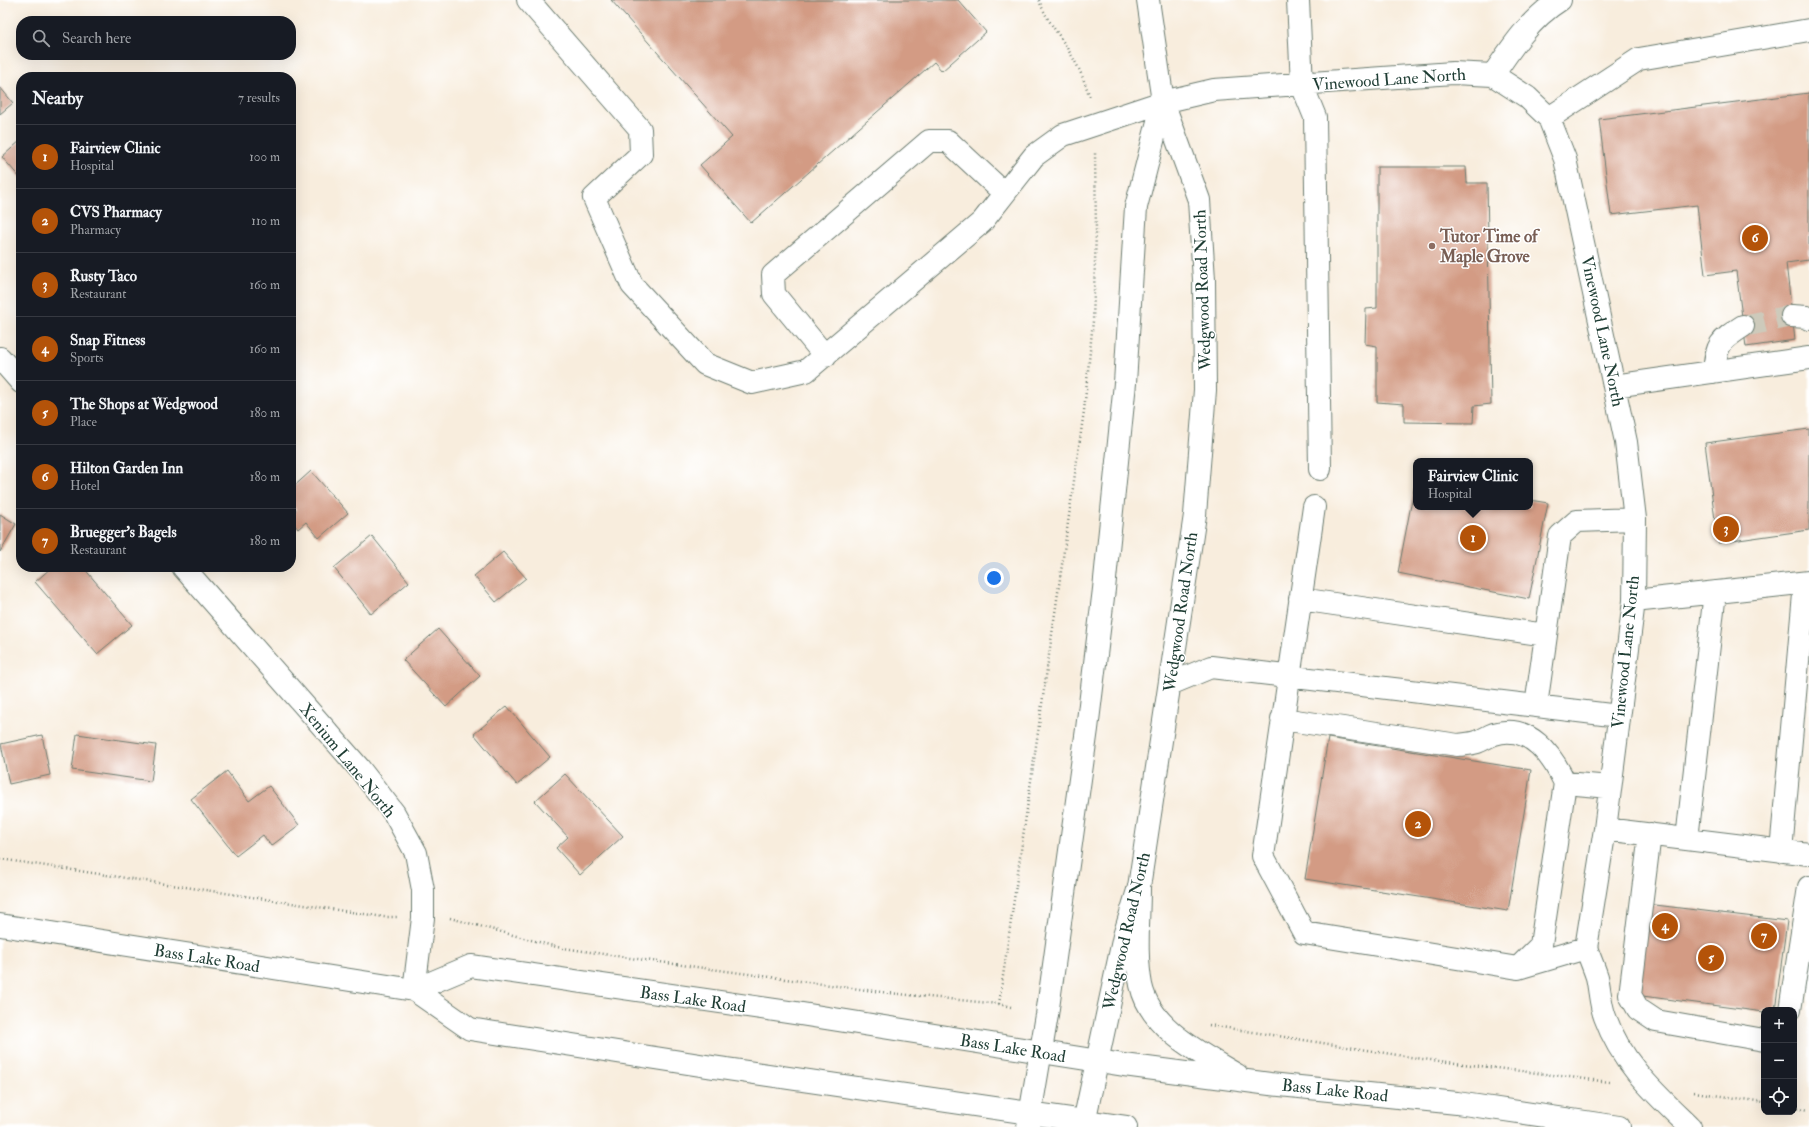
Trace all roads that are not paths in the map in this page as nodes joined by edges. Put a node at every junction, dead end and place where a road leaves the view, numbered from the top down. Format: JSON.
{"nodes":[{"id":1,"x":528,"y":0,"type":"edge"},
{"id":2,"x":1148,"y":0,"type":"edge"},
{"id":3,"x":1298,"y":0,"type":"edge"},
{"id":4,"x":1560,"y":0,"type":"edge"},
{"id":5,"x":1809,"y":30,"type":"edge"},
{"id":6,"x":1494,"y":76,"type":"junction"},
{"id":7,"x":1302,"y":85,"type":"junction"},
{"id":8,"x":1163,"y":102,"type":"junction"},
{"id":9,"x":1549,"y":118,"type":"junction"},
{"id":10,"x":1004,"y":193,"type":"junction"},
{"id":11,"x":1743,"y":326,"type":"tunnel mouth"},
{"id":12,"x":826,"y":356,"type":"junction"},
{"id":13,"x":0,"y":358,"type":"edge"},
{"id":14,"x":1809,"y":358,"type":"edge"},
{"id":15,"x":1714,"y":372,"type":"junction"},
{"id":16,"x":16,"y":376,"type":"edge"},
{"id":17,"x":1614,"y":386,"type":"junction"},
{"id":18,"x":1320,"y":469,"type":"dead end"},
{"id":19,"x":1314,"y":508,"type":"dead end"},
{"id":20,"x":1635,"y":519,"type":"junction"},
{"id":21,"x":187,"y":572,"type":"edge"},
{"id":22,"x":1807,"y":583,"type":"edge"},
{"id":23,"x":1715,"y":592,"type":"junction"},
{"id":24,"x":1300,"y":599,"type":"junction"},
{"id":25,"x":1634,"y":601,"type":"junction"},
{"id":26,"x":1546,"y":635,"type":"junction"},
{"id":27,"x":1288,"y":675,"type":"junction"},
{"id":28,"x":1170,"y":684,"type":"junction"},
{"id":29,"x":1536,"y":706,"type":"junction"},
{"id":30,"x":1619,"y":716,"type":"junction"},
{"id":31,"x":1282,"y":719,"type":"junction"},
{"id":32,"x":1565,"y":783,"type":"junction"},
{"id":33,"x":1610,"y":787,"type":"junction"},
{"id":34,"x":1605,"y":829,"type":"junction"},
{"id":35,"x":1650,"y":834,"type":"junction"},
{"id":36,"x":1687,"y":839,"type":"junction"},
{"id":37,"x":1781,"y":851,"type":"junction"},
{"id":38,"x":1809,"y":854,"type":"edge"},
{"id":39,"x":1139,"y":887,"type":"junction"},
{"id":40,"x":1809,"y":887,"type":"edge"},
{"id":41,"x":0,"y":925,"type":"edge"},
{"id":42,"x":1586,"y":948,"type":"junction"},
{"id":43,"x":1518,"y":968,"type":"junction"},
{"id":44,"x":414,"y":990,"type":"junction"},
{"id":45,"x":1790,"y":1007,"type":"edge"},
{"id":46,"x":1761,"y":1039,"type":"edge"},
{"id":47,"x":1041,"y":1052,"type":"junction"},
{"id":48,"x":1098,"y":1061,"type":"junction"},
{"id":49,"x":1245,"y":1080,"type":"junction"},
{"id":50,"x":1030,"y":1120,"type":"edge"},
{"id":51,"x":1084,"y":1124,"type":"edge"},
{"id":52,"x":1126,"y":1127,"type":"edge"},
{"id":53,"x":1619,"y":1127,"type":"edge"},
{"id":54,"x":1690,"y":1127,"type":"edge"}],
"edges":[{"from":1,"to":12,"type":"street","name":"Vinewood Lane North"},
{"from":2,"to":8,"type":"street","name":"Wedgwood Road North"},
{"from":3,"to":7,"type":"street"},
{"from":4,"to":6,"type":"street"},
{"from":5,"to":9,"type":"street"},
{"from":6,"to":7,"type":"street","name":"Vinewood Lane North"},
{"from":6,"to":9,"type":"street","name":"Vinewood Lane North"},
{"from":7,"to":8,"type":"street","name":"Vinewood Lane North"},
{"from":7,"to":18,"type":"street"},
{"from":8,"to":10,"type":"street","name":"Vinewood Lane North"},
{"from":8,"to":28,"type":"street","name":"Wedgwood Road North"},
{"from":8,"to":47,"type":"street","name":"Wedgwood Road North"},
{"from":9,"to":17,"type":"street","name":"Vinewood Lane North"},
{"from":10,"to":12,"type":"street","name":"Vinewood Lane North"},
{"from":10,"to":12,"type":"street"},
{"from":11,"to":15,"type":"street"},
{"from":13,"to":16,"type":"street"},
{"from":14,"to":15,"type":"street"},
{"from":15,"to":17,"type":"street"},
{"from":17,"to":20,"type":"street","name":"Vinewood Lane North"},
{"from":19,"to":24,"type":"street"},
{"from":20,"to":25,"type":"street","name":"Vinewood Lane North"},
{"from":20,"to":26,"type":"street"},
{"from":21,"to":44,"type":"street","name":"Xenium Lane North"},
{"from":22,"to":23,"type":"street"},
{"from":22,"to":37,"type":"street"},
{"from":23,"to":25,"type":"street"},
{"from":23,"to":36,"type":"street"},
{"from":24,"to":26,"type":"street"},
{"from":24,"to":27,"type":"street"},
{"from":25,"to":30,"type":"street","name":"Vinewood Lane North"},
{"from":26,"to":29,"type":"street"},
{"from":27,"to":28,"type":"street"},
{"from":27,"to":29,"type":"street"},
{"from":27,"to":31,"type":"street"},
{"from":28,"to":39,"type":"street","name":"Wedgwood Road North"},
{"from":29,"to":30,"type":"street"},
{"from":30,"to":33,"type":"street","name":"Vinewood Lane North"},
{"from":31,"to":32,"type":"street"},
{"from":31,"to":43,"type":"street"},
{"from":32,"to":33,"type":"street"},
{"from":32,"to":43,"type":"street"},
{"from":33,"to":34,"type":"street","name":"Vinewood Lane North"},
{"from":34,"to":35,"type":"street"},
{"from":34,"to":42,"type":"street","name":"Vinewood Lane North"},
{"from":35,"to":36,"type":"street"},
{"from":35,"to":46,"type":"street"},
{"from":36,"to":37,"type":"street"},
{"from":37,"to":38,"type":"street"},
{"from":39,"to":48,"type":"street","name":"Wedgwood Road North"},
{"from":39,"to":49,"type":"street"},
{"from":40,"to":45,"type":"street"},
{"from":41,"to":44,"type":"street","name":"Bass Lake Road"},
{"from":42,"to":43,"type":"street"},
{"from":42,"to":54,"type":"street"},
{"from":44,"to":47,"type":"street","name":"Bass Lake Road"},
{"from":44,"to":50,"type":"street","name":"Bass Lake Road"},
{"from":47,"to":48,"type":"street","name":"Bass Lake Road"},
{"from":47,"to":50,"type":"street","name":"Wedgwood Road North"},
{"from":48,"to":49,"type":"street","name":"Bass Lake Road"},
{"from":48,"to":51,"type":"street","name":"Wedgwood Road North"},
{"from":49,"to":53,"type":"street","name":"Bass Lake Road"},
{"from":50,"to":51,"type":"street","name":"Bass Lake Road"},
{"from":51,"to":52,"type":"street","name":"Bass Lake Road"}]}
